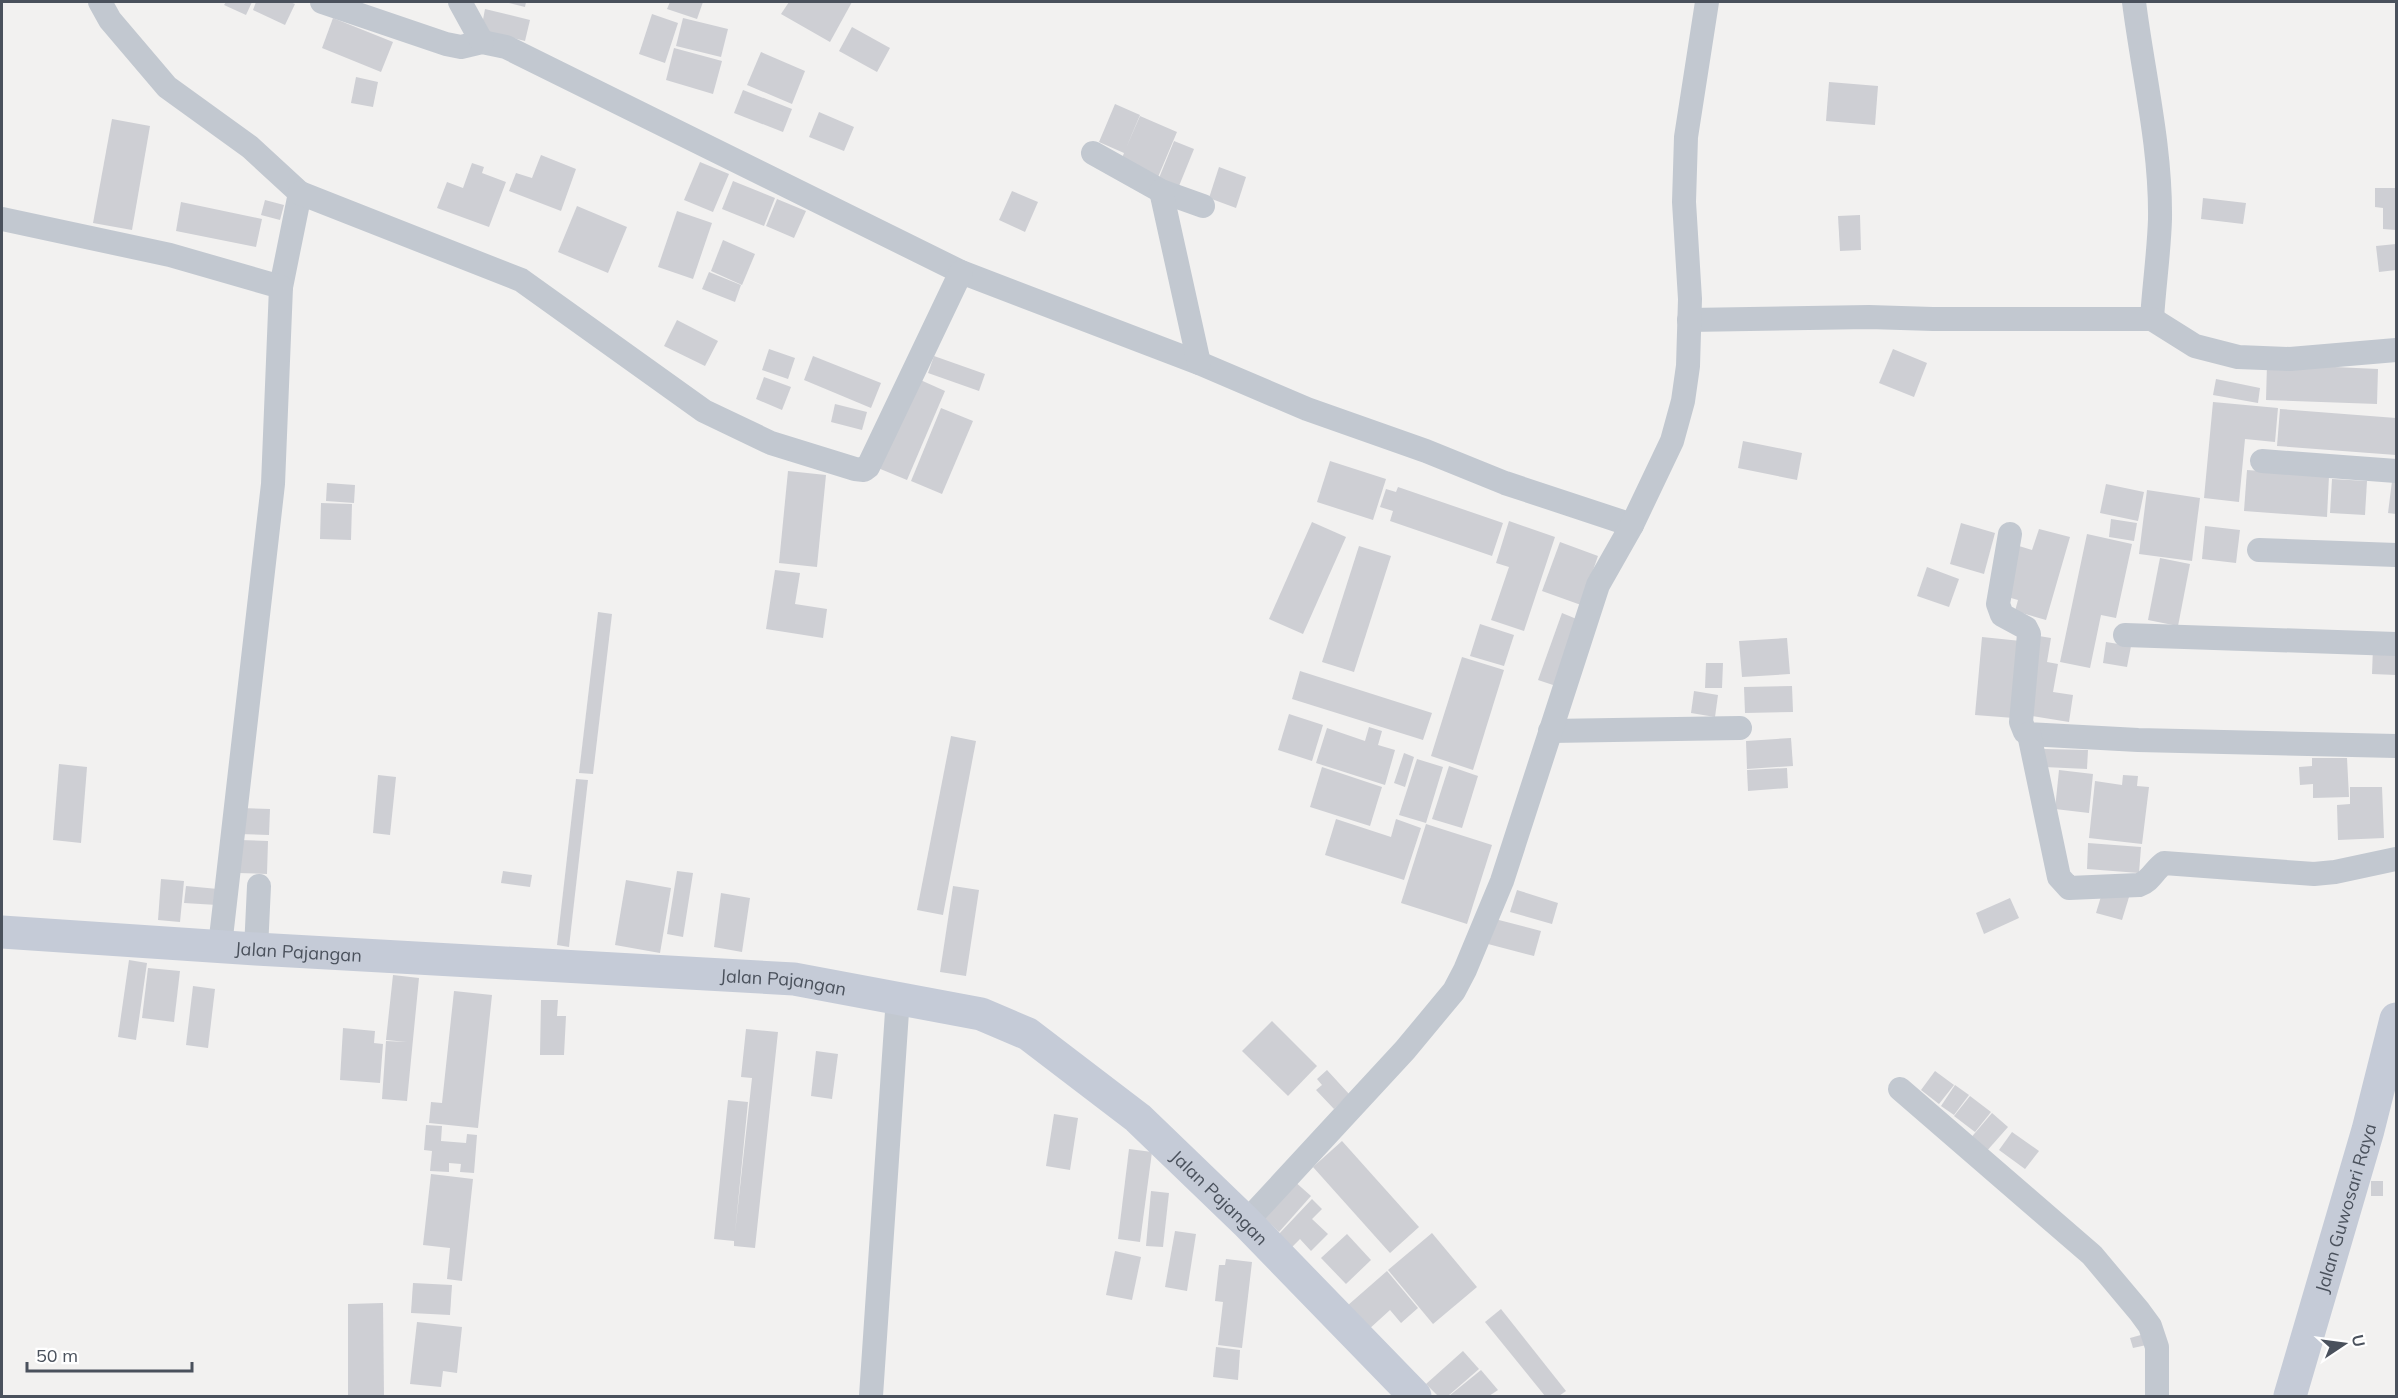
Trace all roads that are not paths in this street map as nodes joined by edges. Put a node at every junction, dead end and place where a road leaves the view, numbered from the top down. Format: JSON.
{"nodes":[{"id":1,"x":99,"y":2,"type":"edge"},
{"id":2,"x":322,"y":2,"type":"edge"},
{"id":3,"x":460,"y":2,"type":"edge"},
{"id":4,"x":1707,"y":2,"type":"edge"},
{"id":5,"x":2134,"y":2,"type":"edge"},
{"id":6,"x":482,"y":42,"type":"junction"},
{"id":7,"x":1093,"y":153,"type":"dead end"},
{"id":8,"x":1161,"y":191,"type":"junction"},
{"id":9,"x":300,"y":193,"type":"junction"},
{"id":10,"x":1203,"y":206,"type":"dead end"},
{"id":11,"x":2,"y":219,"type":"edge"},
{"id":12,"x":961,"y":272,"type":"junction"},
{"id":13,"x":281,"y":287,"type":"junction"},
{"id":14,"x":2152,"y":319,"type":"junction"},
{"id":15,"x":1689,"y":320,"type":"junction"},
{"id":16,"x":2397,"y":350,"type":"edge"},
{"id":17,"x":1199,"y":363,"type":"junction"},
{"id":18,"x":2262,"y":461,"type":"dead end"},
{"id":19,"x":2397,"y":471,"type":"edge"},
{"id":20,"x":1632,"y":525,"type":"junction"},
{"id":21,"x":2010,"y":534,"type":"dead end"},
{"id":22,"x":2259,"y":550,"type":"dead end"},
{"id":23,"x":2397,"y":555,"type":"edge"},
{"id":24,"x":2125,"y":635,"type":"dead end"},
{"id":25,"x":2397,"y":644,"type":"edge"},
{"id":26,"x":1740,"y":728,"type":"dead end"},
{"id":27,"x":1550,"y":731,"type":"junction"},
{"id":28,"x":2029,"y":734,"type":"junction"},
{"id":29,"x":2397,"y":746,"type":"edge"},
{"id":30,"x":2397,"y":859,"type":"edge"},
{"id":31,"x":259,"y":885,"type":"dead end"},
{"id":32,"x":2,"y":932,"type":"edge"},
{"id":33,"x":220,"y":946,"type":"junction"},
{"id":34,"x":256,"y":949,"type":"junction"},
{"id":35,"x":898,"y":997,"type":"junction"},
{"id":36,"x":2397,"y":1019,"type":"edge"},
{"id":37,"x":1900,"y":1089,"type":"dead end"},
{"id":38,"x":1246,"y":1222,"type":"junction"},
{"id":39,"x":871,"y":1396,"type":"edge"},
{"id":40,"x":1415,"y":1396,"type":"edge"},
{"id":41,"x":2157,"y":1396,"type":"edge"},
{"id":42,"x":2290,"y":1396,"type":"edge"}],
"edges":[{"from":1,"to":9,"type":"street"},
{"from":2,"to":6,"type":"street"},
{"from":3,"to":6,"type":"street"},
{"from":4,"to":15,"type":"street"},
{"from":5,"to":14,"type":"street"},
{"from":6,"to":12,"type":"street"},
{"from":7,"to":8,"type":"street"},
{"from":8,"to":10,"type":"street"},
{"from":8,"to":17,"type":"street"},
{"from":9,"to":12,"type":"street"},
{"from":9,"to":13,"type":"street"},
{"from":11,"to":13,"type":"street"},
{"from":12,"to":17,"type":"street"},
{"from":13,"to":33,"type":"street"},
{"from":14,"to":15,"type":"street"},
{"from":14,"to":16,"type":"street"},
{"from":15,"to":20,"type":"street"},
{"from":17,"to":20,"type":"street"},
{"from":18,"to":19,"type":"street"},
{"from":20,"to":27,"type":"street"},
{"from":21,"to":28,"type":"street"},
{"from":22,"to":23,"type":"street"},
{"from":24,"to":25,"type":"street"},
{"from":26,"to":27,"type":"street"},
{"from":27,"to":38,"type":"street"},
{"from":28,"to":29,"type":"street"},
{"from":28,"to":30,"type":"street"},
{"from":31,"to":34,"type":"street"},
{"from":32,"to":33,"type":"main road","name":"Jalan Pajangan"},
{"from":33,"to":34,"type":"main road","name":"Jalan Pajangan"},
{"from":34,"to":35,"type":"main road","name":"Jalan Pajangan"},
{"from":35,"to":38,"type":"main road","name":"Jalan Pajangan"},
{"from":35,"to":39,"type":"street"},
{"from":36,"to":42,"type":"main road","name":"Jalan Guwosari Raya"},
{"from":37,"to":41,"type":"street"},
{"from":38,"to":40,"type":"main road","name":"Jalan Pajangan"}]}
